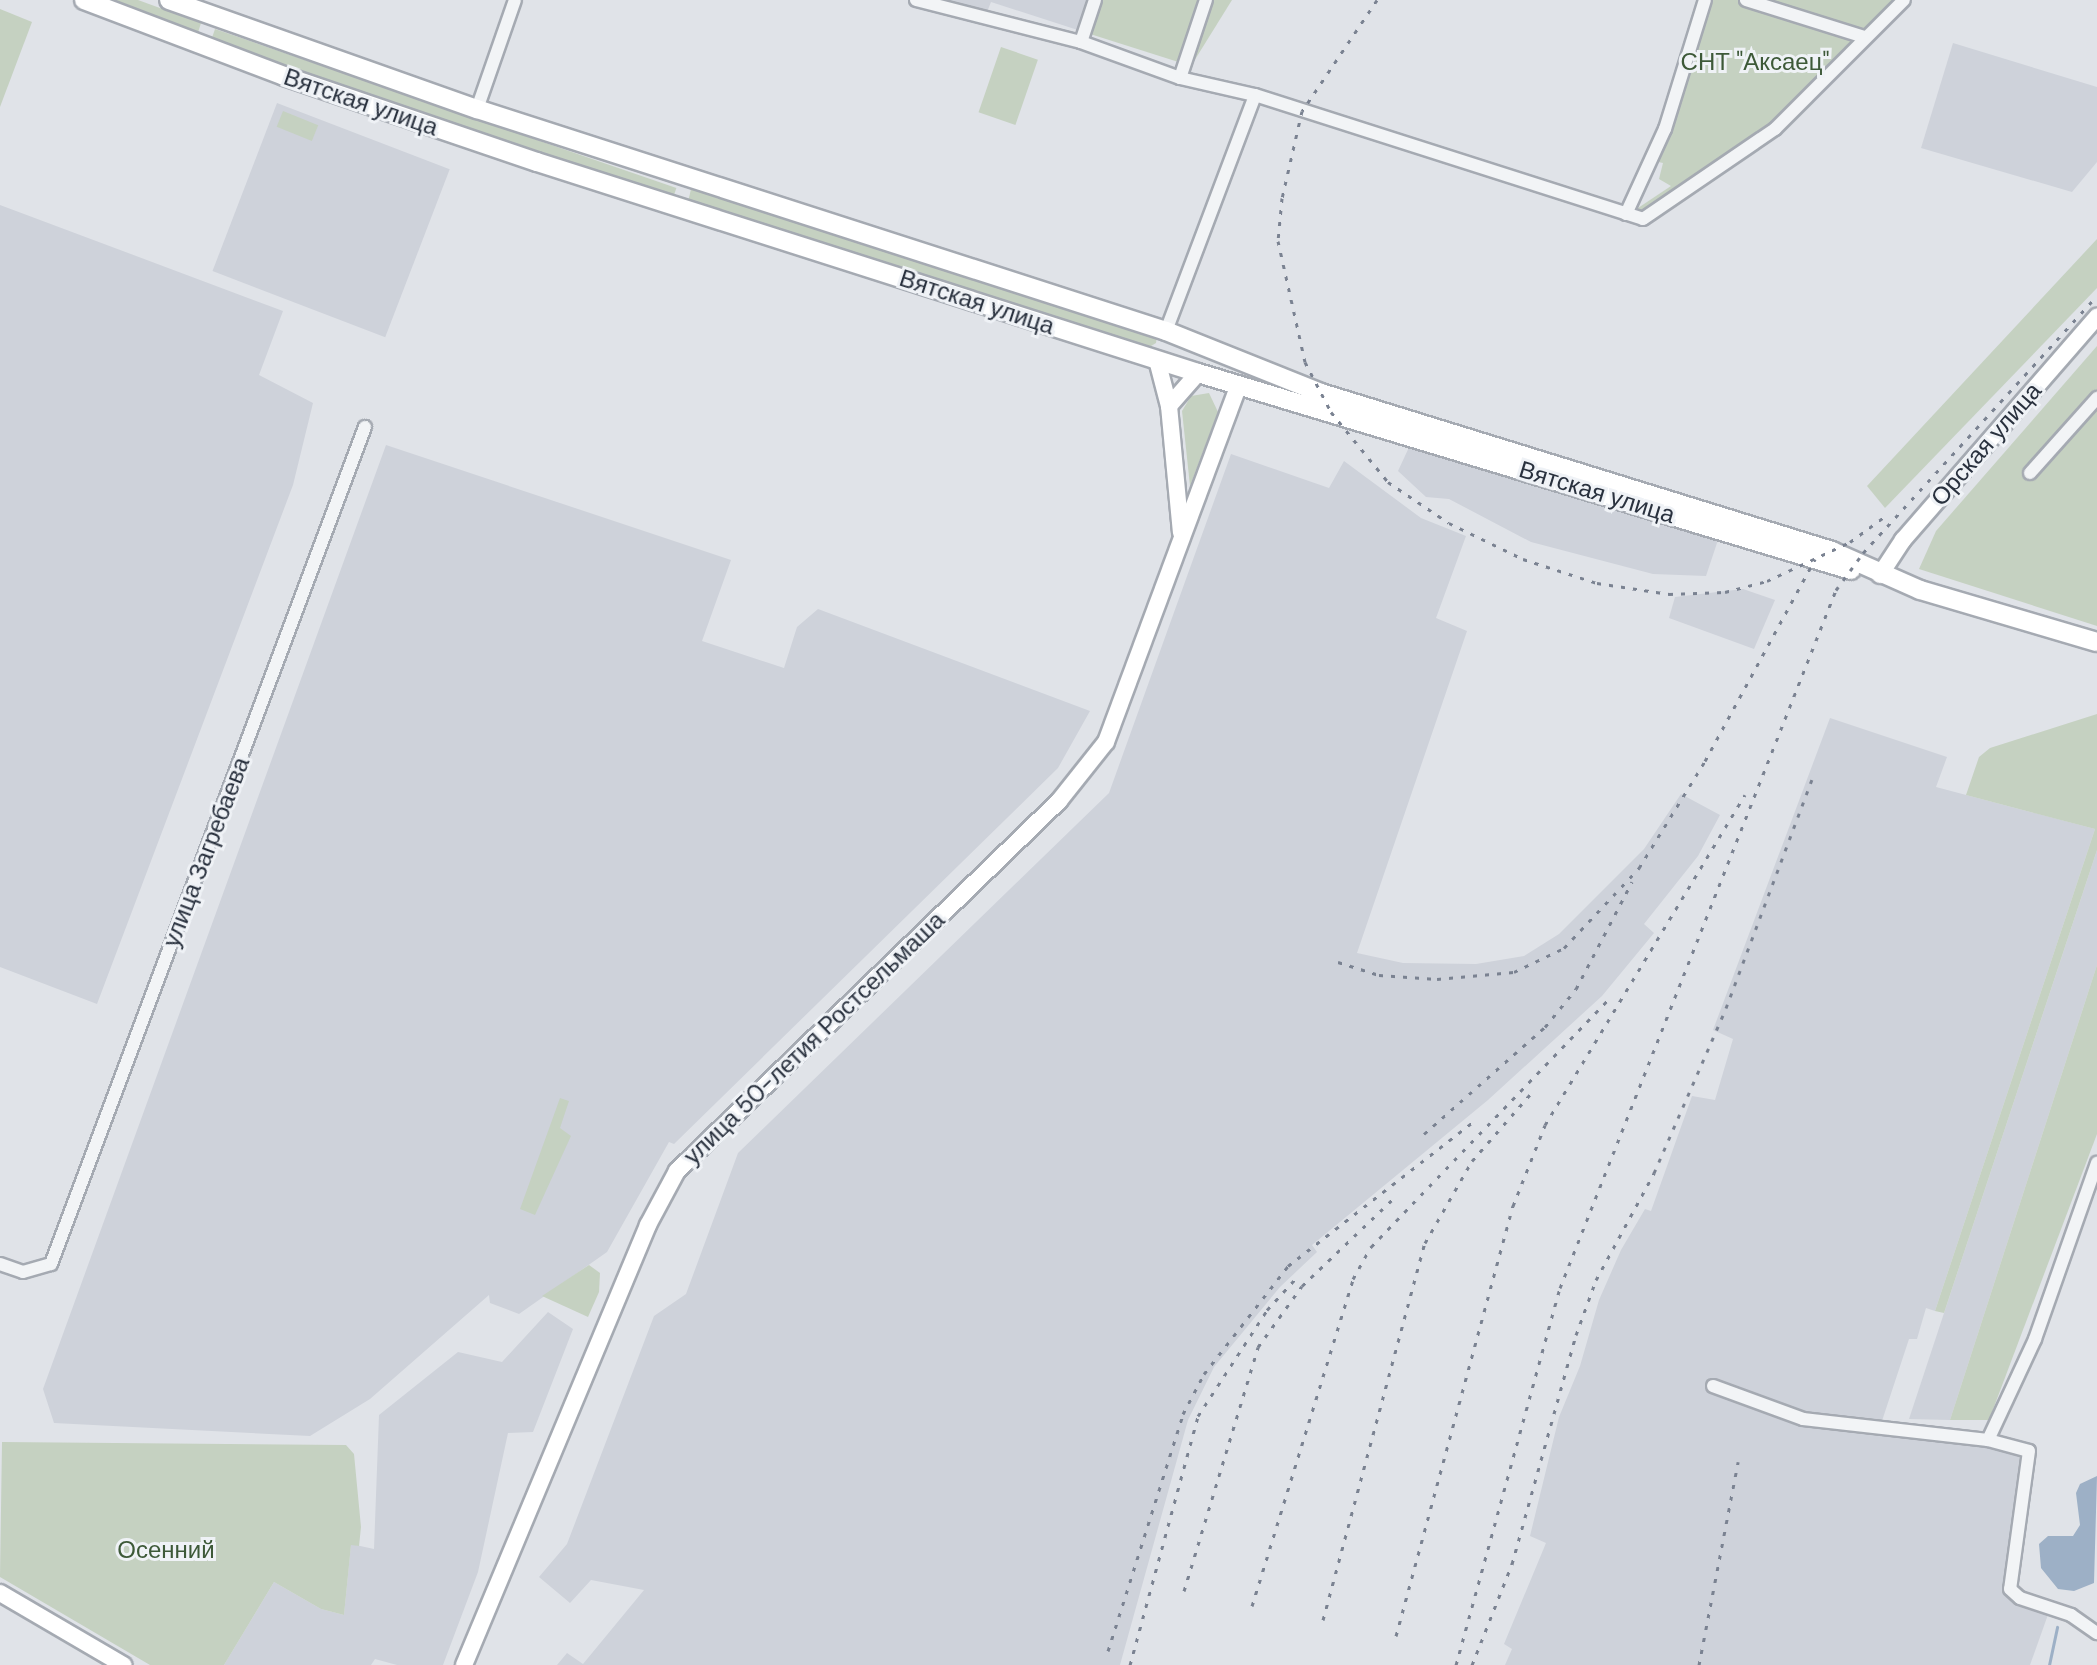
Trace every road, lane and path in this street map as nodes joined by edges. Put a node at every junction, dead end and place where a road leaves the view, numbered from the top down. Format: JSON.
{"nodes":[{"id":1,"x":84,"y":0,"type":"edge"},
{"id":2,"x":169,"y":0,"type":"edge"},
{"id":3,"x":515,"y":0,"type":"edge"},
{"id":4,"x":1095,"y":0,"type":"edge"},
{"id":5,"x":1206,"y":0,"type":"edge"},
{"id":6,"x":1705,"y":0,"type":"edge"},
{"id":7,"x":1746,"y":0,"type":"edge"},
{"id":8,"x":1904,"y":0,"type":"edge"},
{"id":9,"x":928,"y":2,"type":"edge"},
{"id":10,"x":214,"y":17,"type":"junction"},
{"id":11,"x":1864,"y":37,"type":"junction"},
{"id":12,"x":1081,"y":42,"type":"junction"},
{"id":13,"x":203,"y":47,"type":"junction"},
{"id":14,"x":1180,"y":78,"type":"junction"},
{"id":15,"x":1255,"y":95,"type":"junction"},
{"id":16,"x":477,"y":109,"type":"junction"},
{"id":17,"x":685,"y":178,"type":"junction"},
{"id":18,"x":677,"y":206,"type":"junction"},
{"id":19,"x":1626,"y":214,"type":"junction"},
{"id":20,"x":2093,"y":328,"type":"edge"},
{"id":21,"x":1166,"y":331,"type":"junction"},
{"id":22,"x":1224,"y":353,"type":"junction"},
{"id":23,"x":1157,"y":360,"type":"junction"},
{"id":24,"x":1248,"y":362,"type":"junction"},
{"id":25,"x":1198,"y":373,"type":"junction"},
{"id":26,"x":1239,"y":385,"type":"junction"},
{"id":27,"x":2097,"y":398,"type":"edge"},
{"id":28,"x":1169,"y":406,"type":"junction"},
{"id":29,"x":365,"y":427,"type":"dead end"},
{"id":30,"x":2030,"y":473,"type":"dead end"},
{"id":31,"x":1181,"y":538,"type":"junction"},
{"id":32,"x":1880,"y":575,"type":"junction"},
{"id":33,"x":2097,"y":642,"type":"edge"},
{"id":34,"x":2097,"y":1163,"type":"edge"},
{"id":35,"x":0,"y":1264,"type":"edge"},
{"id":36,"x":1713,"y":1386,"type":"dead end"},
{"id":37,"x":1988,"y":1440,"type":"junction"},
{"id":38,"x":0,"y":1593,"type":"edge"},
{"id":39,"x":2097,"y":1633,"type":"edge"},
{"id":40,"x":123,"y":1665,"type":"edge"},
{"id":41,"x":464,"y":1665,"type":"edge"}],
"edges":[{"from":1,"to":13,"type":"main road","name":"Вятская улица"},
{"from":2,"to":10,"type":"main road","name":"Вятская улица"},
{"from":3,"to":16,"type":"street"},
{"from":4,"to":12,"type":"street"},
{"from":5,"to":14,"type":"street"},
{"from":6,"to":19,"type":"street"},
{"from":7,"to":11,"type":"street"},
{"from":8,"to":11,"type":"street"},
{"from":9,"to":12,"type":"street"},
{"from":10,"to":13,"type":"main road"},
{"from":10,"to":16,"type":"main road","name":"Вятская улица"},
{"from":11,"to":19,"type":"street"},
{"from":12,"to":14,"type":"street"},
{"from":13,"to":18,"type":"main road","name":"Вятская улица"},
{"from":14,"to":15,"type":"street"},
{"from":15,"to":19,"type":"street"},
{"from":15,"to":21,"type":"street"},
{"from":16,"to":17,"type":"main road","name":"Вятская улица"},
{"from":17,"to":18,"type":"main road"},
{"from":17,"to":21,"type":"main road","name":"Вятская улица"},
{"from":18,"to":23,"type":"main road","name":"Вятская улица"},
{"from":20,"to":32,"type":"main road","name":"Орская улица"},
{"from":21,"to":22,"type":"main road","name":"Вятская улица"},
{"from":21,"to":23,"type":"main road"},
{"from":22,"to":24,"type":"main road","name":"Вятская улица"},
{"from":22,"to":25,"type":"main road"},
{"from":23,"to":25,"type":"main road","name":"Вятская улица"},
{"from":23,"to":28,"type":"main road"},
{"from":24,"to":26,"type":"main road"},
{"from":24,"to":32,"type":"main road","name":"Вятская улица"},
{"from":25,"to":26,"type":"main road","name":"Вятская улица"},
{"from":25,"to":28,"type":"main road"},
{"from":26,"to":31,"type":"main road","name":"улица 50-летия Ростсельмаша"},
{"from":26,"to":32,"type":"main road","name":"Вятская улица"},
{"from":27,"to":30,"type":"street"},
{"from":28,"to":31,"type":"main road"},
{"from":29,"to":35,"type":"street","name":"улица Загребаева"},
{"from":31,"to":41,"type":"main road","name":"улица 50-летия Ростсельмаша"},
{"from":32,"to":33,"type":"main road","name":"Вятская улица"},
{"from":34,"to":37,"type":"street"},
{"from":36,"to":37,"type":"street"},
{"from":37,"to":39,"type":"street"},
{"from":38,"to":40,"type":"main road"}]}
